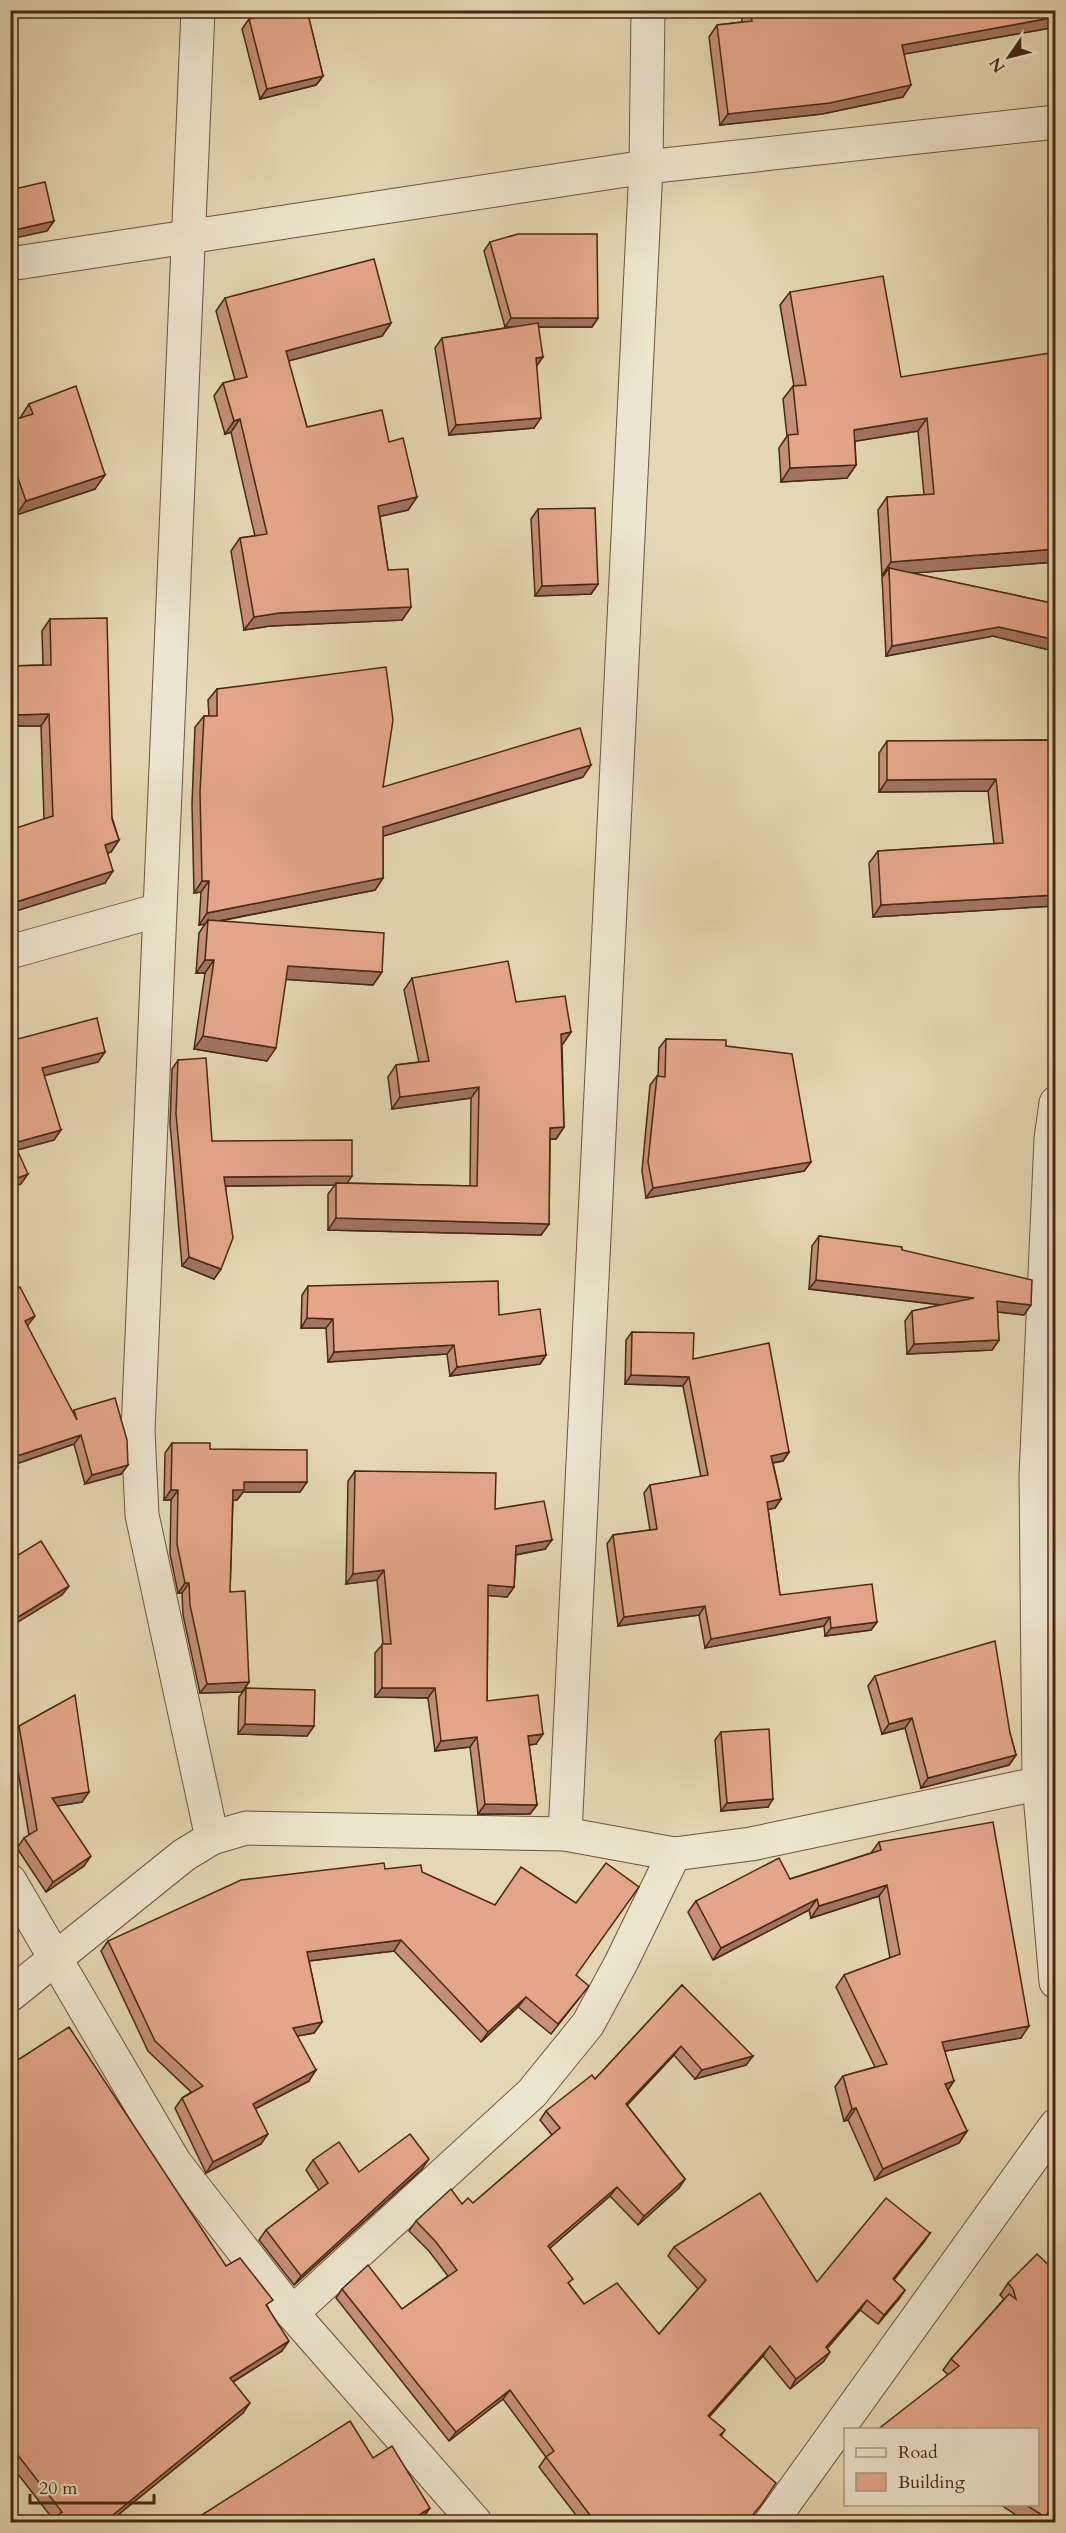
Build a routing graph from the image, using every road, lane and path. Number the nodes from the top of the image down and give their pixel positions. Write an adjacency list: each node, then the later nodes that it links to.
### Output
1 (198, 10): 5 (street)
2 (648, 10): 4 (street)
3 (1056, 122): 4 (street)
4 (646, 167): 5 (street); 11 (street)
5 (189, 237): 6 (street); 7 (street)
6 (10, 264)
7 (159, 910): 8 (street); 12 (street)
8 (10, 952)
9 (1056, 1103): 10 (street)
10 (1047, 1781): 13 (street); 16 (street)
11 (565, 1834): 12 (street); 13 (street)
12 (212, 1838): 15 (street)
13 (674, 1854): 19 (street)
14 (10, 1881): 15 (street)
15 (55, 1960): 17 (street); 19 (street)
16 (1056, 1982)
17 (10, 1995)
18 (1056, 2125): 21 (street)
19 (292, 2313): 20 (street)
20 (475, 2523)
21 (771, 2523)

